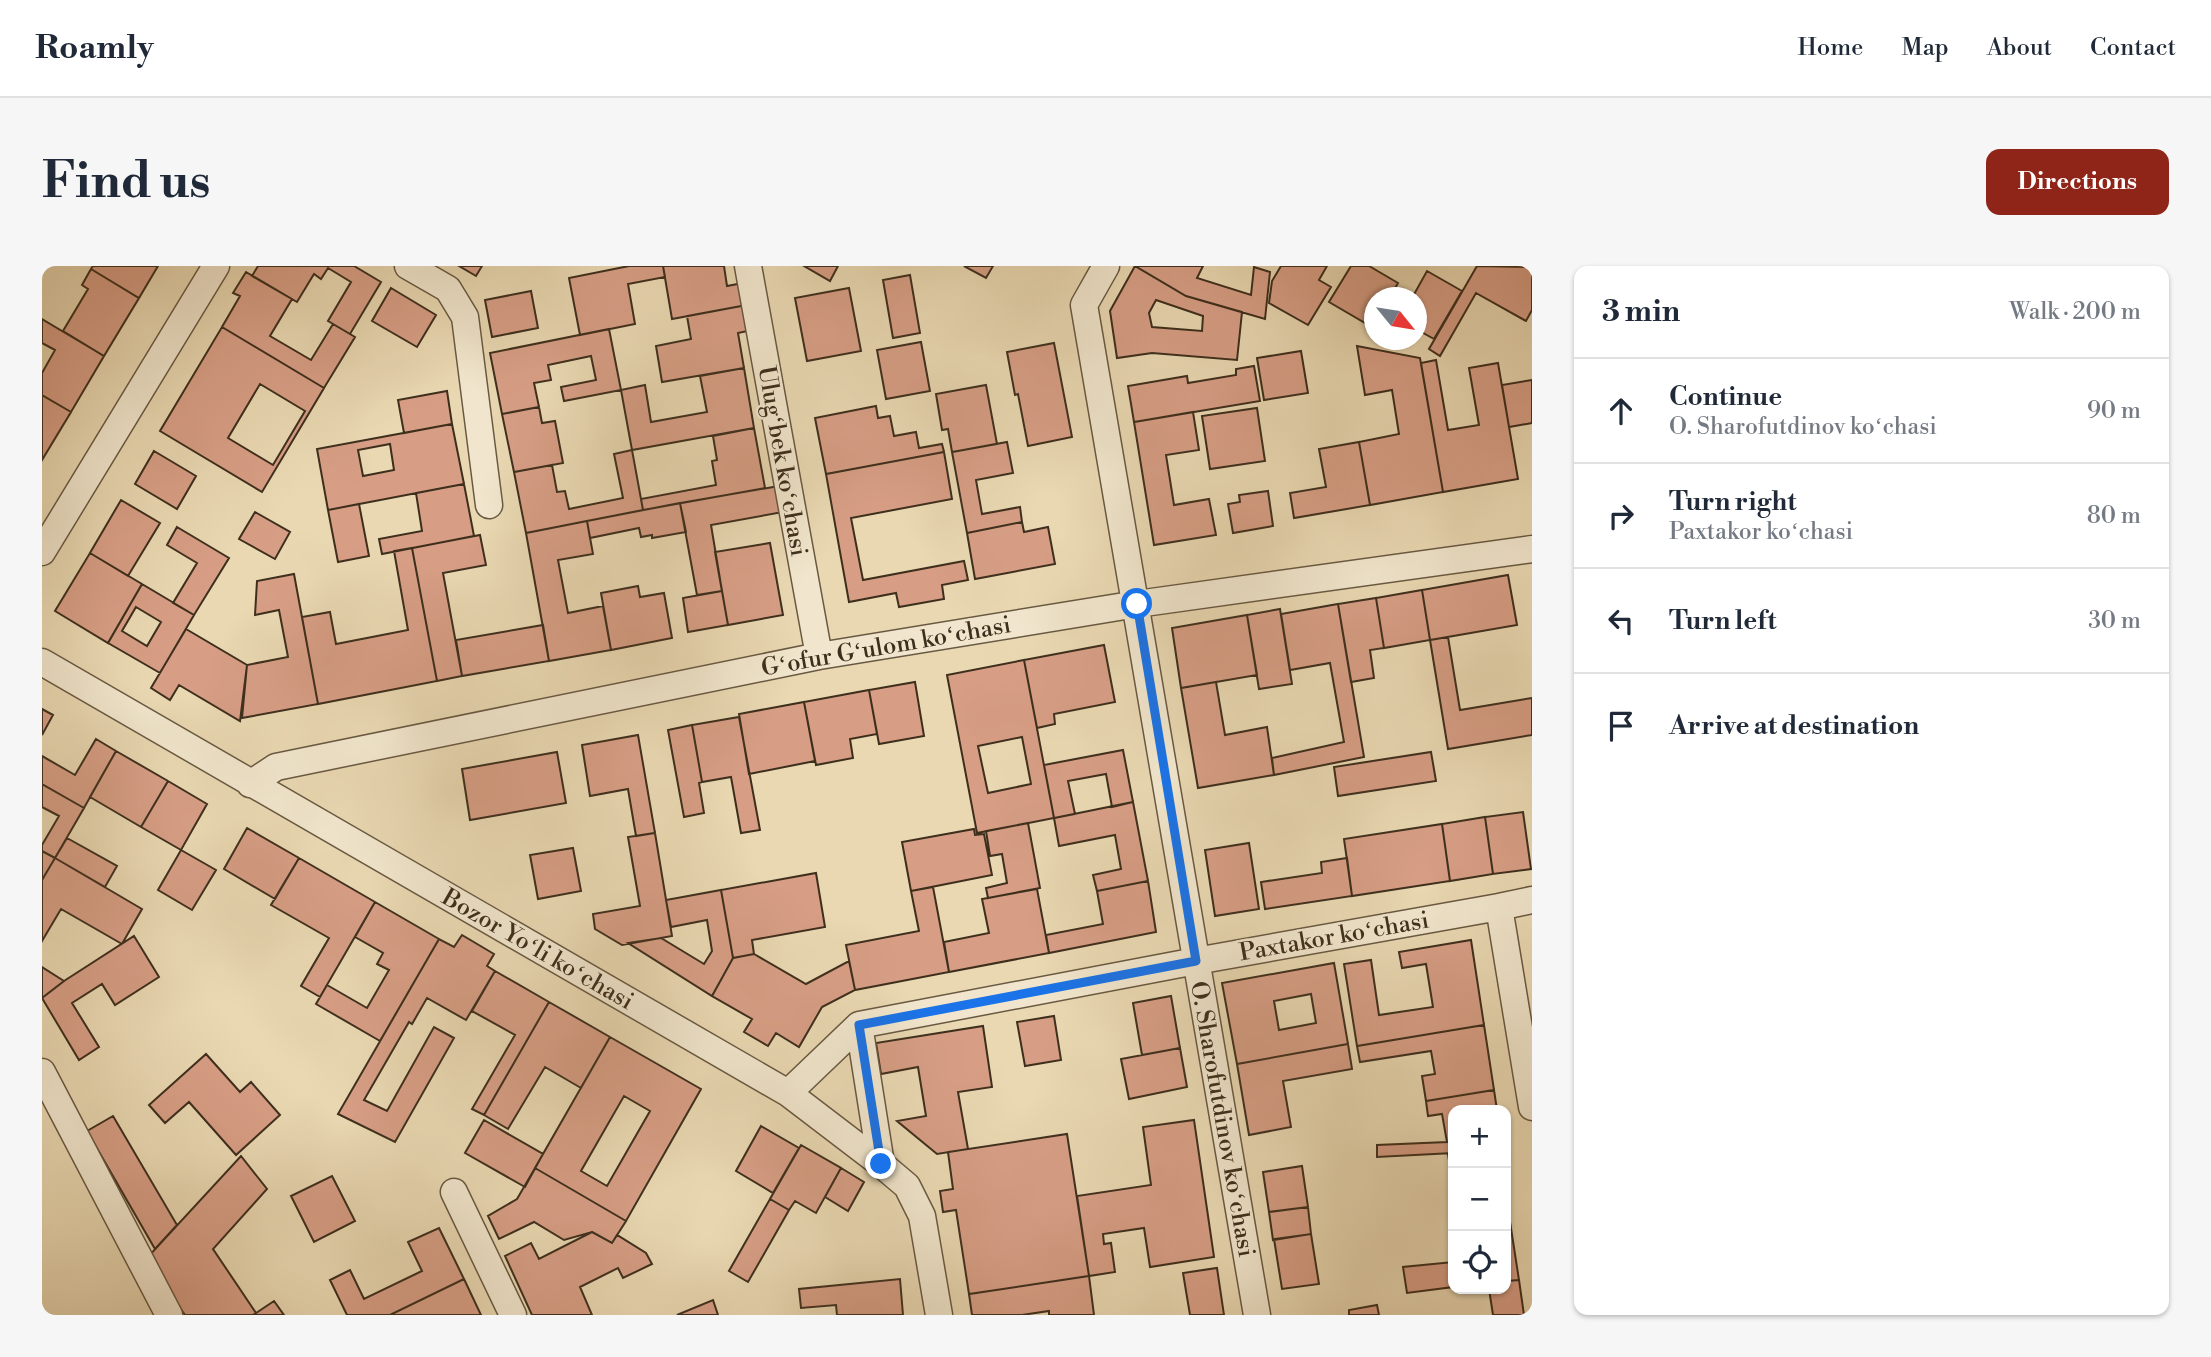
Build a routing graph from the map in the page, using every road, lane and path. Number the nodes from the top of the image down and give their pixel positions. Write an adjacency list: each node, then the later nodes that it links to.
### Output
1 (216, 266): 7 (street)
2 (408, 266): 5 (street)
3 (748, 266): 9 (street, Ulugʻbek koʻchasi)
4 (1106, 266): 8 (street, O. Sharofutdinov koʻchasi)
5 (489, 505)
6 (1532, 549): 8 (street, Gʻofur Gʻulom koʻchasi)
7 (42, 552)
8 (1137, 604): 9 (street, Gʻofur Gʻulom koʻchasi); 14 (street, O. Sharofutdinov koʻchasi)
9 (819, 656): 11 (street, Gʻofur Gʻulom koʻchasi)
10 (42, 662): 11 (street, Bozor Yoʻli koʻchasi)
11 (250, 784): 17 (street, Bozor Yoʻli koʻchasi)
12 (1532, 900): 13 (street, Paxtakor koʻchasi)
13 (1500, 907): 14 (street, Paxtakor koʻchasi); 18 (street)
14 (1196, 961): 15 (street, Paxtakor koʻchasi); 24 (street, O. Sharofutdinov koʻchasi)
15 (859, 1025): 17 (street); 19 (street)
16 (42, 1072): 21 (street)
17 (788, 1093): 19 (street, Bozor Yoʻli koʻchasi)
18 (1532, 1107)
19 (881, 1164): 23 (street, Bozor Yoʻli koʻchasi)
20 (454, 1192): 22 (street)
21 (169, 1315)
22 (513, 1315)
23 (939, 1315)
24 (1257, 1315)

